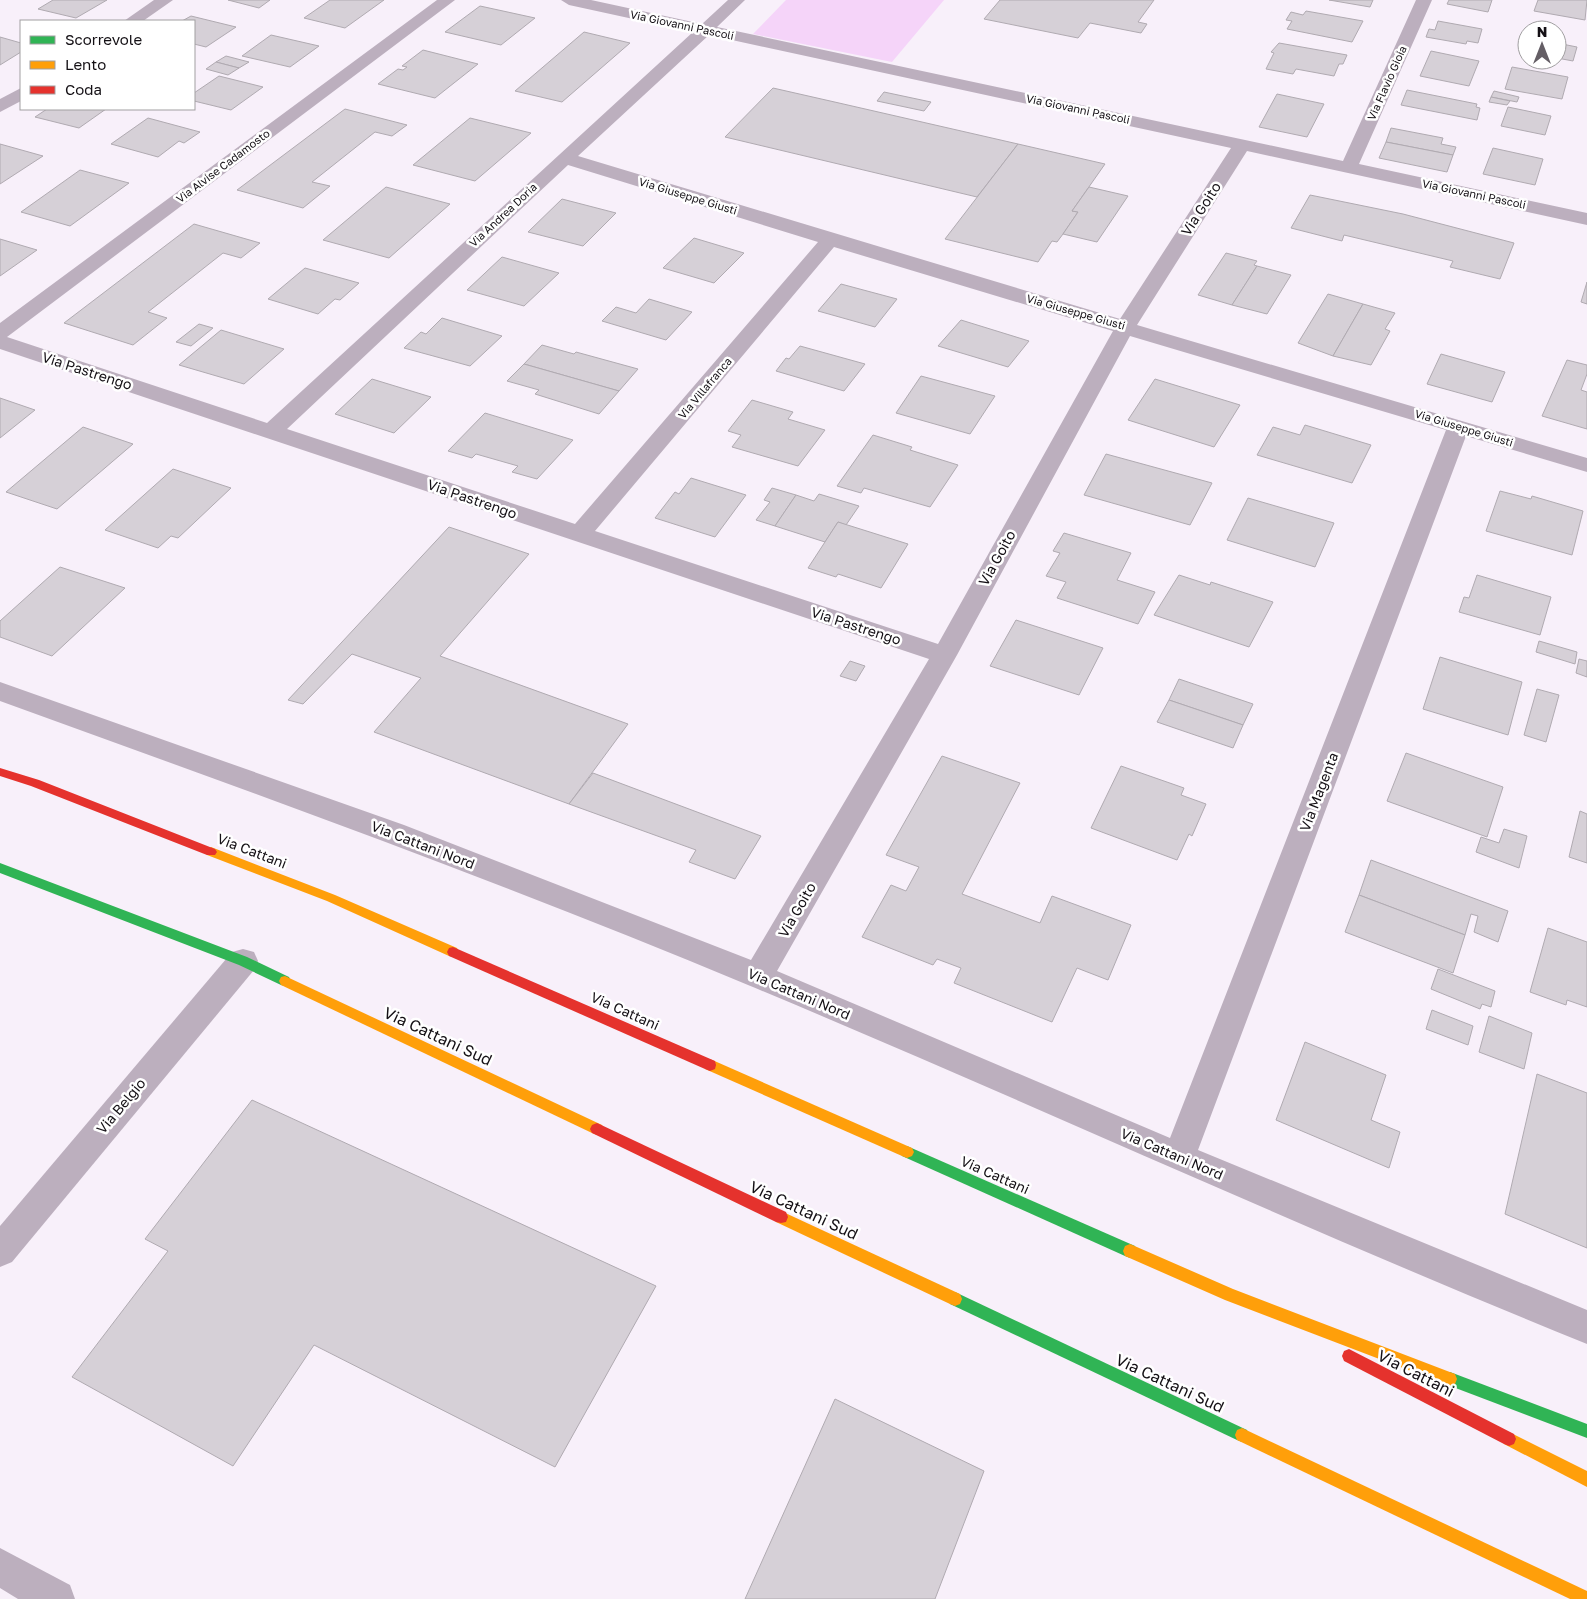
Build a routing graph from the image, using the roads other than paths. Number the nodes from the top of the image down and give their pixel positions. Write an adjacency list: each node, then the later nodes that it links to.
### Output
1 (165, 0): 6 (street)
2 (446, 0): 16 (street, Via Alvise Cadamosto)
3 (569, 0): 7 (street, Via Giovanni Pascoli)
4 (738, 0): 7 (street, Via Andrea Doria)
5 (1424, 0): 12 (street, Via Flavio Gioia)
6 (134, 20)
7 (705, 30): 10 (street, Via Giovanni Pascoli); 11 (street, Via Andrea Doria)
8 (20, 94): 9 (street)
9 (0, 107)
10 (1242, 144): 12 (street, Via Giovanni Pascoli); 15 (street, Via Goito)
11 (565, 158): 14 (street, Via Giuseppe Giusti); 19 (street, Via Andrea Doria)
12 (1349, 167): 13 (street, Via Giovanni Pascoli)
13 (1586, 214)
14 (830, 240): 15 (street, Via Giuseppe Giusti); 21 (street, Via Villafranca)
15 (1125, 327): 18 (street, Via Giuseppe Giusti); 22 (street, Via Goito)
16 (0, 333)
17 (0, 342): 19 (street, Via Pastrengo)
18 (1458, 427): 20 (street, Via Giuseppe Giusti); 28 (street, Via Magenta)
19 (271, 432): 21 (street, Via Pastrengo)
20 (1587, 465)
21 (579, 535): 22 (street, Via Pastrengo)
22 (944, 655): 27 (street, Via Goito)
23 (0, 691): 27 (street, Via Cattani Nord)
24 (0, 772): 30 (main road, Via Cattani)
25 (0, 868): 26 (main road, Via Cattani Sud)
26 (243, 961): 29 (street, Via Belgio); 36 (main road, Via Cattani Sud)
27 (758, 976): 28 (street, Via Cattani Nord)
28 (1179, 1157): 31 (street, Via Cattani Nord)
29 (0, 1251)
30 (1230, 1295): 32 (main road, Via Cattani); 33 (main road, Via Cattani)
31 (1587, 1327)
32 (1587, 1431)
33 (1587, 1479)
34 (0, 1567): 35 (street)
35 (56, 1599)
36 (1587, 1599)

